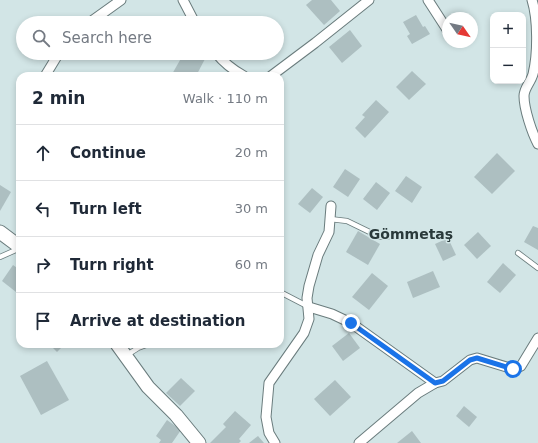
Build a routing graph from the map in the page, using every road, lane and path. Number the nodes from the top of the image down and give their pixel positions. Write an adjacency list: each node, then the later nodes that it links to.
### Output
1 (121, 0): 6 (street)
2 (183, 0): 7 (street)
3 (369, 0): 13 (street)
4 (428, 0): 8 (street)
5 (532, 0): 14 (street)
6 (99, 16)
7 (192, 16)
8 (442, 22)
9 (55, 60): 11 (street)
10 (221, 60): 12 (street)
11 (48, 72)
12 (232, 72)
13 (275, 72)
14 (538, 144)
15 (331, 206): 16 (street)
16 (330, 219): 18 (lane); 25 (street)
17 (0, 232): 19 (street)
18 (392, 236)
19 (16, 244)
20 (16, 249): 22 (lane)
21 (518, 253): 23 (lane)
22 (0, 257)
23 (538, 268)
24 (284, 294): 25 (lane)
25 (309, 307): 30 (street); 32 (street)
26 (538, 338): 30 (street)
27 (120, 348): 29 (street)
28 (138, 348): 29 (lane)
29 (126, 356): 31 (street)
30 (435, 383): 33 (street)
31 (199, 443)
32 (275, 443)
33 (359, 443)

